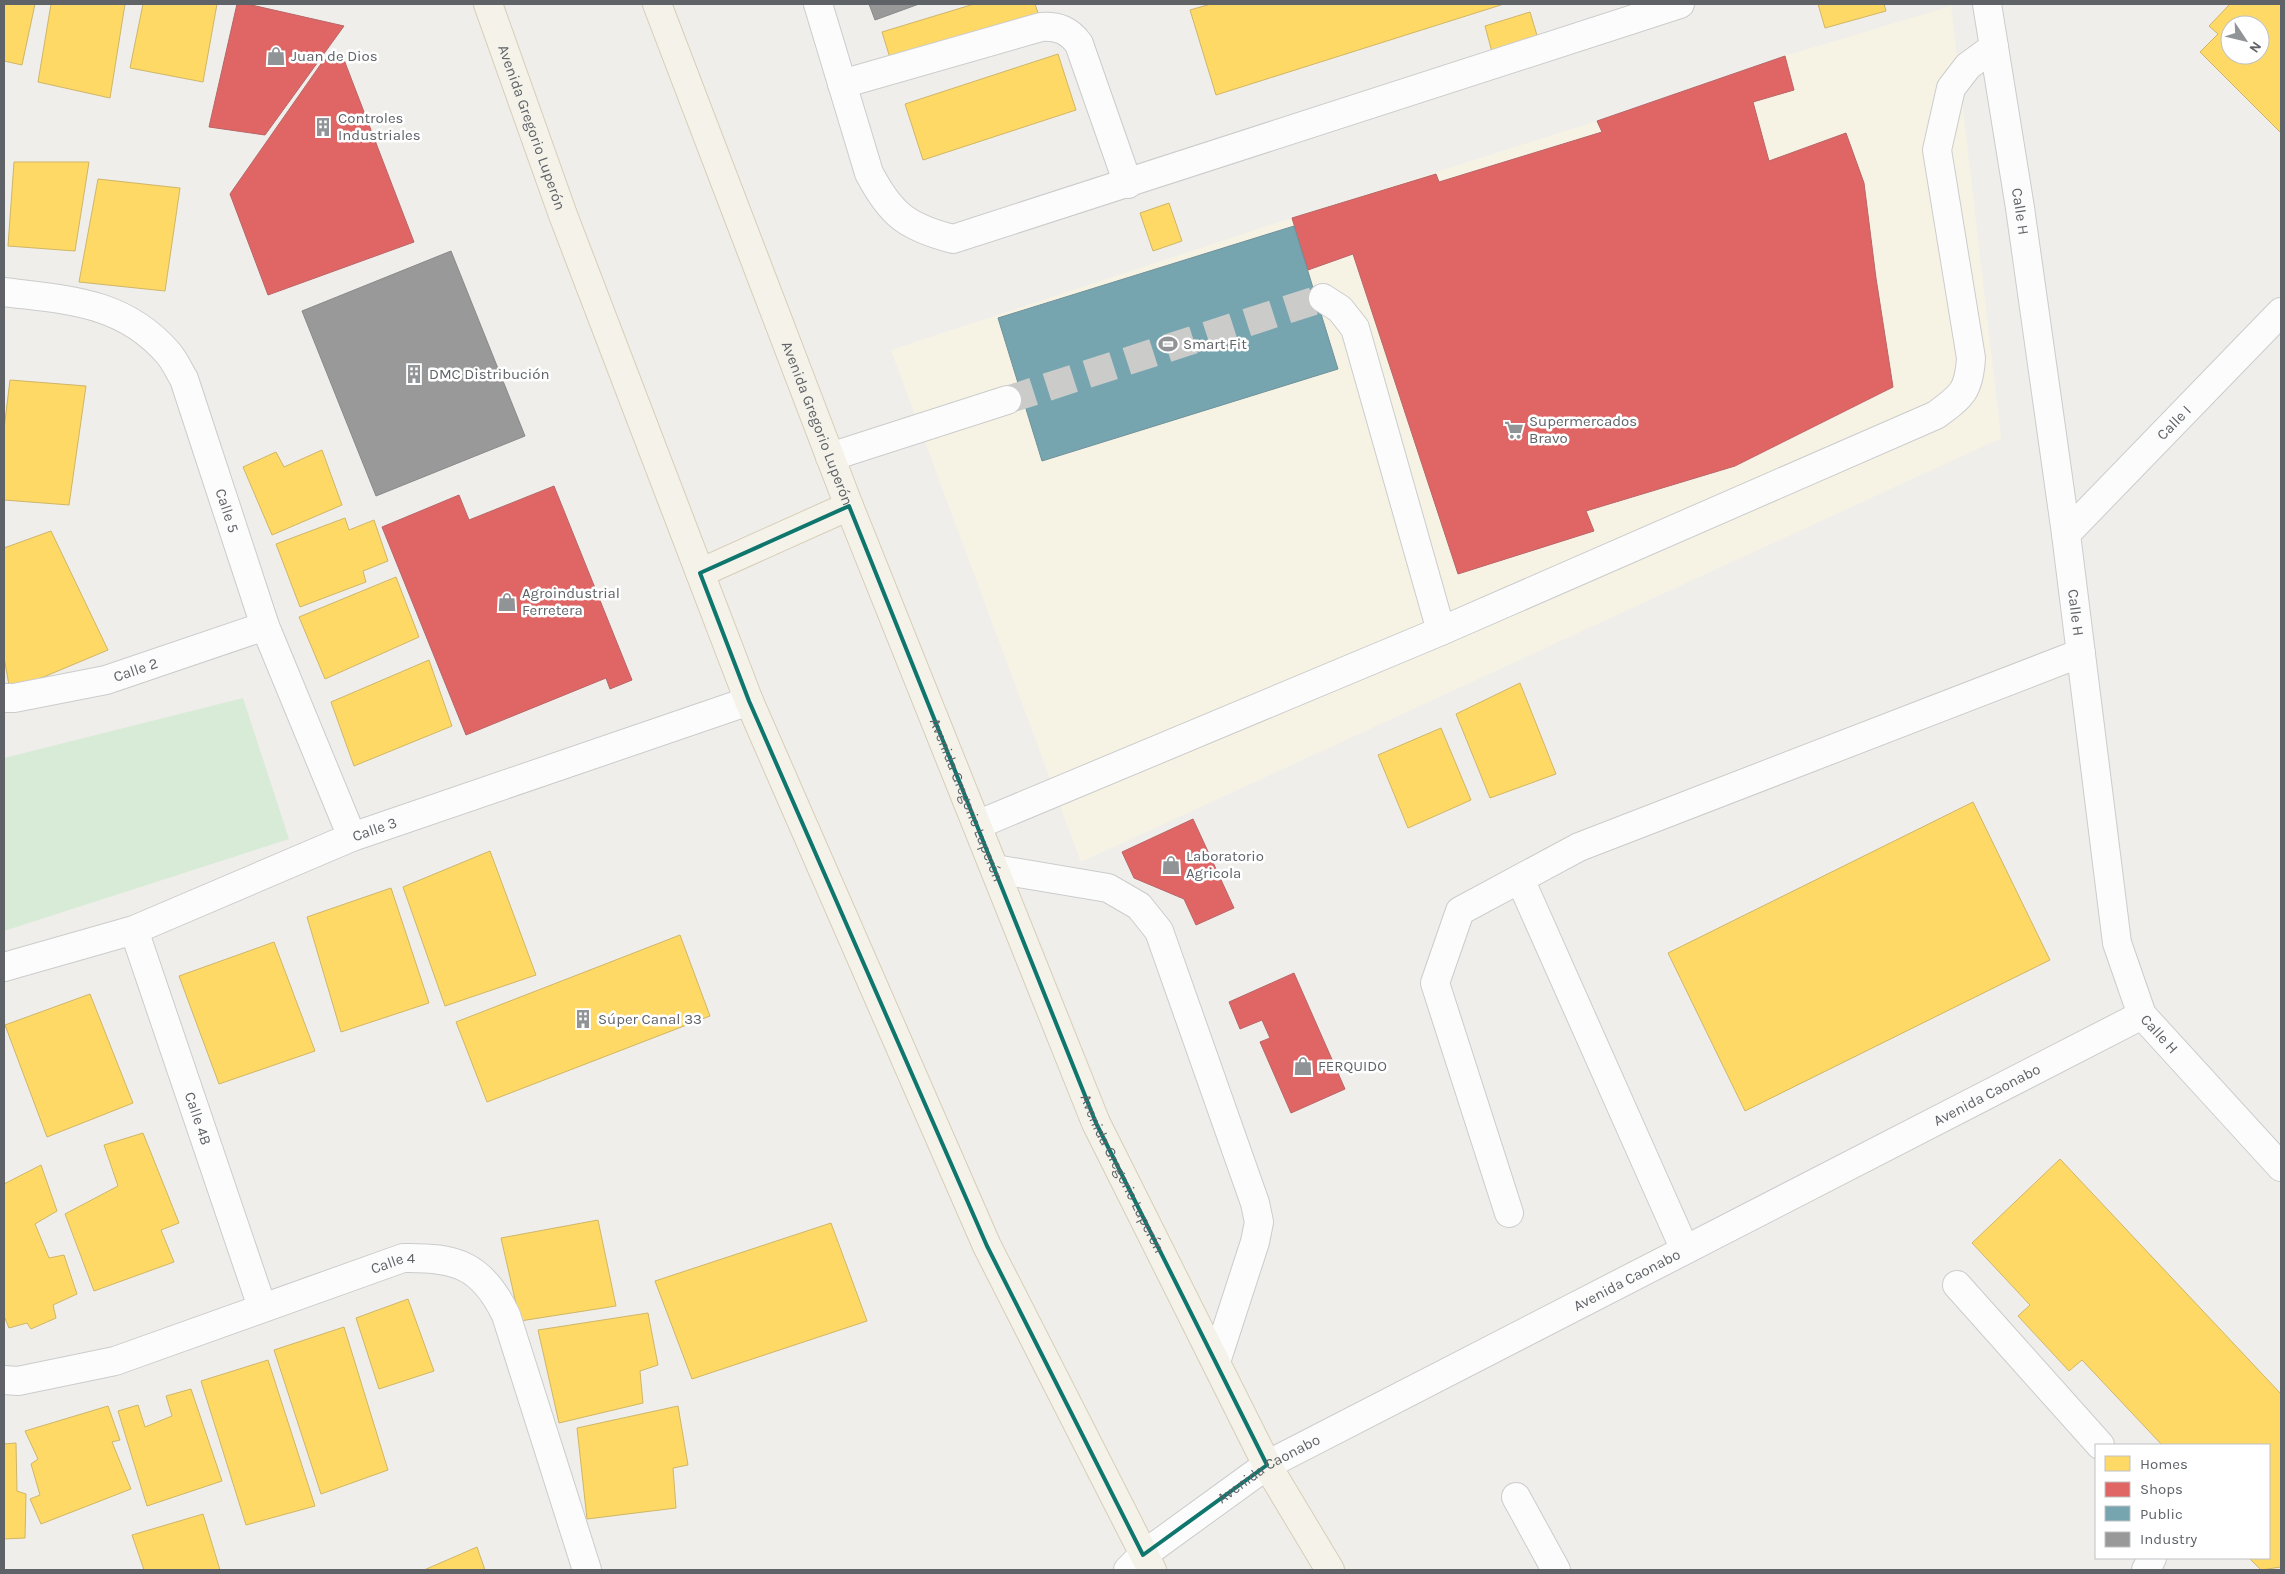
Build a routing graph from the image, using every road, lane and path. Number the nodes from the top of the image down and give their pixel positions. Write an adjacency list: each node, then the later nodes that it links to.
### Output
1 (488, 4): 17 (main road, Avenida Gregorio Luperón)
2 (657, 4): 14 (main road, Avenida Gregorio Luperón)
3 (818, 4): 8 (street)
4 (1680, 4): 6 (street)
5 (1987, 4): 7 (street, Calle H)
6 (1621, 12): 9 (street)
7 (1994, 46): 16 (street, Calle H); 19 (street)
8 (842, 84): 9 (street); 9 (street)
9 (1128, 184)
10 (4, 292): 18 (street, Calle 5)
11 (1323, 298): 19 (street)
12 (2281, 312): 16 (street, Calle I)
13 (1007, 400): 14 (street)
14 (830, 456): 15 (main road, Avenida Gregorio Luperón)
15 (849, 506): 17 (main road); 23 (main road, Avenida Gregorio Luperón)
16 (2066, 534): 20 (street, Calle H)
17 (700, 573): 22 (main road, Avenida Gregorio Luperón)
18 (264, 626): 21 (street, Calle 2); 24 (street, Calle 5)
19 (1441, 631): 23 (street)
20 (2081, 653): 26 (street); 29 (street, Calle H)
21 (4, 698)
22 (749, 701): 24 (street, Calle 3); 40 (main road, Avenida Gregorio Luperón)
23 (976, 825): 25 (main road, Avenida Gregorio Luperón)
24 (352, 837): 27 (street, Calle 3)
25 (995, 870): 35 (main road, Avenida Gregorio Luperón); 35 (street)
26 (1520, 879): 31 (street); 32 (street)
27 (134, 930): 28 (street, Calle 3); 34 (street, Calle 4B)
28 (4, 967)
29 (2142, 1015): 30 (street, Calle H); 32 (street, Avenida Caonabo)
30 (2281, 1167)
31 (1510, 1213)
32 (1685, 1250): 38 (street, Avenida Caonabo)
33 (1957, 1285): 37 (street)
34 (262, 1307): 36 (street, Calle 4); 41 (street, Calle 4)
35 (1216, 1362): 38 (main road, Avenida Gregorio Luperón)
36 (4, 1380)
37 (2099, 1444)
38 (1267, 1465): 40 (street, Avenida Caonabo); 42 (main road, Avenida Gregorio Luperón)
39 (1516, 1497): 43 (street)
40 (1141, 1565)
41 (587, 1570)
42 (1330, 1570)
43 (1556, 1570)

